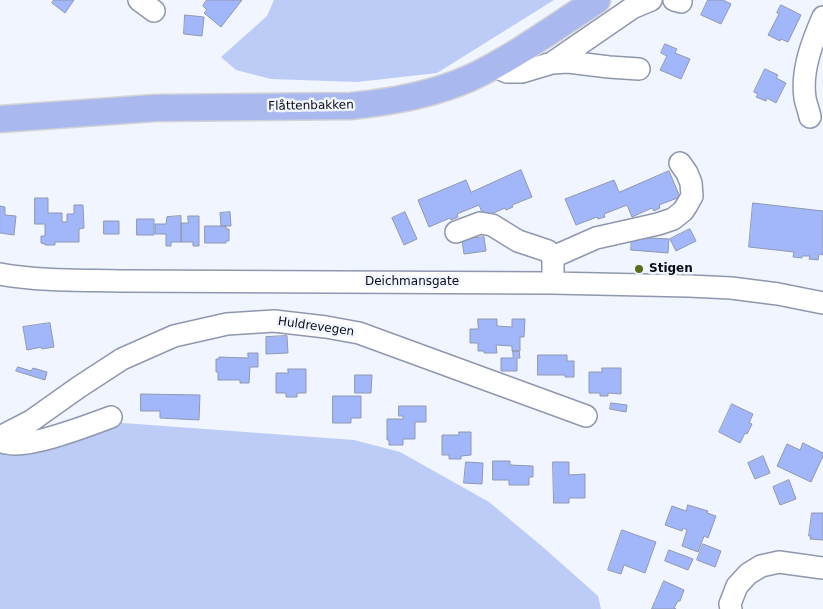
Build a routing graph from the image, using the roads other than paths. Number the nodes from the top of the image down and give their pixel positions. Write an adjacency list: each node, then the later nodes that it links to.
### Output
1 (597, 0): 5 (main road, Flåttenbakken)
2 (651, 0): 4 (street)
3 (823, 17): 7 (street)
4 (552, 63): 5 (street); 6 (street)
5 (493, 66): 8 (main road, Flåttenbakken)
6 (640, 69)
7 (810, 117)
8 (0, 119)
9 (680, 163): 11 (street)
10 (456, 232): 11 (street)
11 (553, 257): 13 (street)
12 (0, 274): 13 (street, Deichmansgate)
13 (552, 283): 14 (street, Deichmansgate)
14 (823, 303)
15 (586, 416): 17 (street, Huldrevegen)
16 (111, 417): 17 (street)
17 (0, 438)
18 (823, 568): 19 (street)
19 (731, 609)

